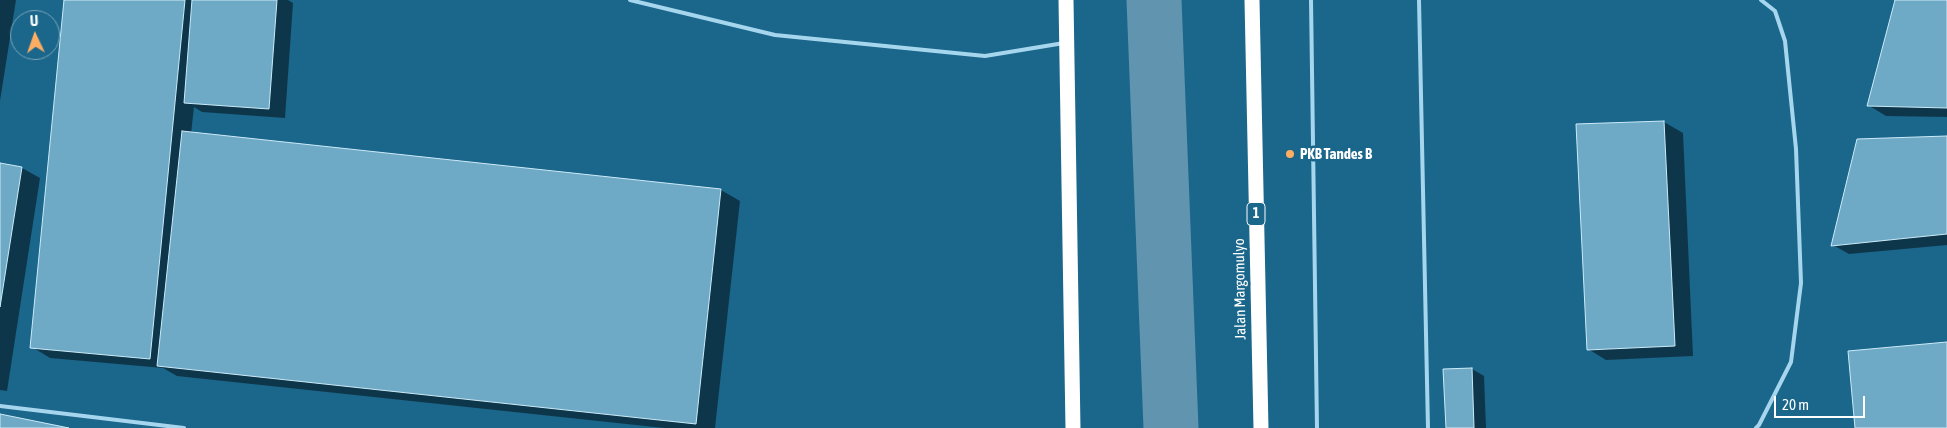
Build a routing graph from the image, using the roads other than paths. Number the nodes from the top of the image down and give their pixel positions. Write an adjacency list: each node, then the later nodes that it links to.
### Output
1 (630, 0): 7 (lane)
2 (1066, 0): 7 (highway)
3 (1252, 0): 11 (highway, Jalan Margomulyo / 1)
4 (1311, 0): 12 (lane)
5 (1419, 0): 13 (lane)
6 (1761, 0): 14 (lane)
7 (1067, 43): 10 (highway)
8 (0, 406): 9 (lane)
9 (184, 428)
10 (1073, 428)
11 (1260, 428)
12 (1317, 428)
13 (1428, 428)
14 (1756, 428)

